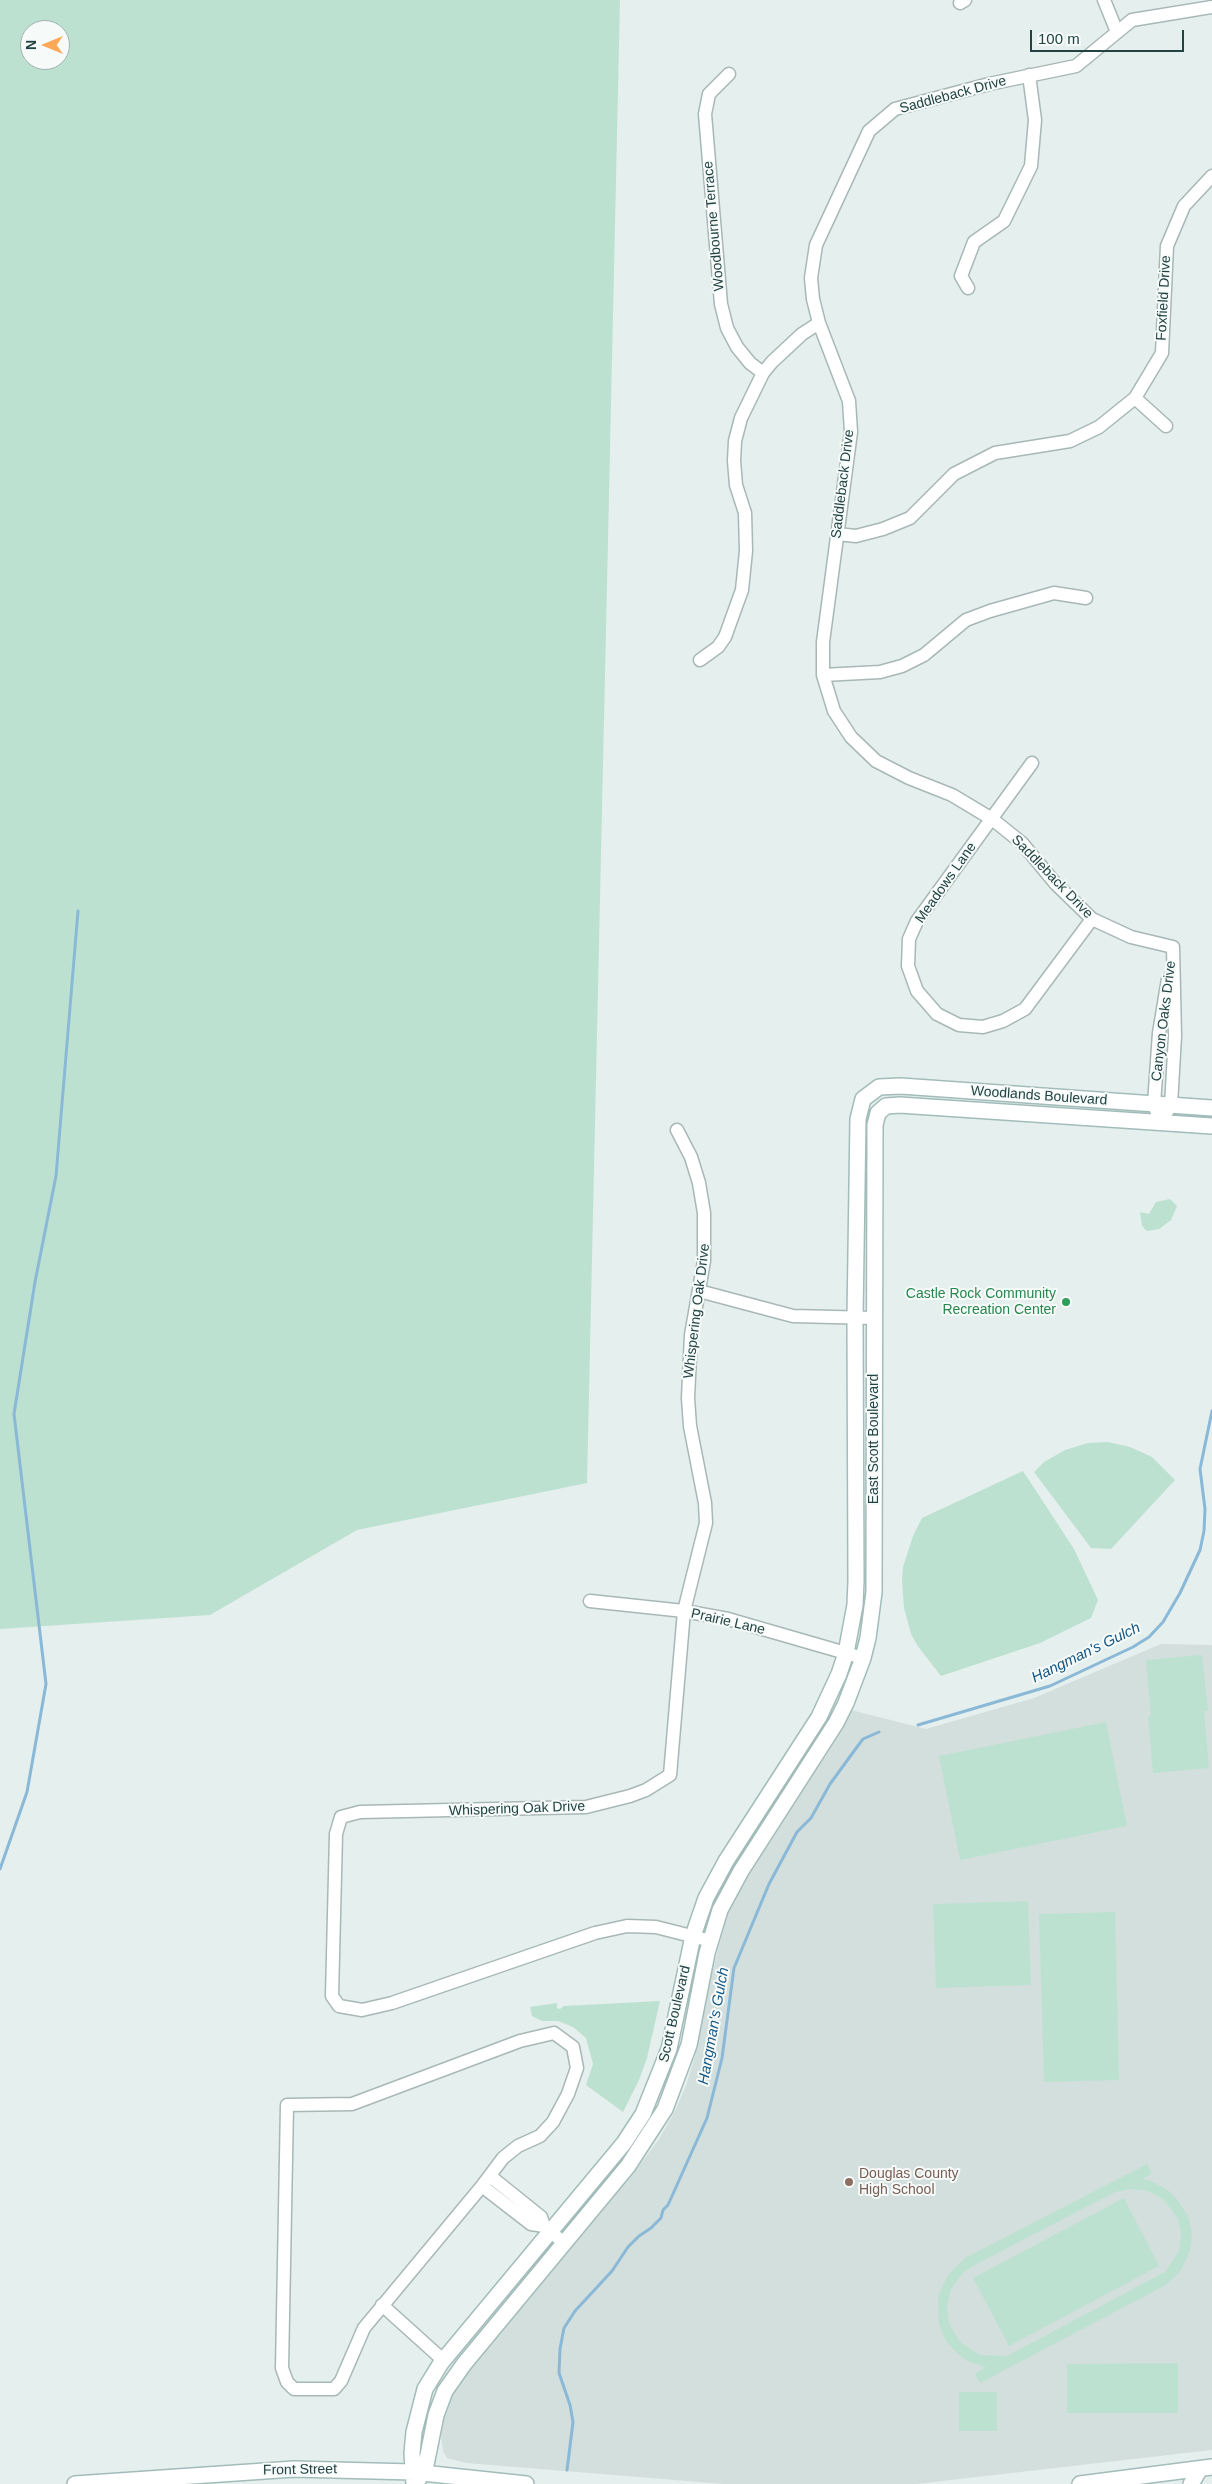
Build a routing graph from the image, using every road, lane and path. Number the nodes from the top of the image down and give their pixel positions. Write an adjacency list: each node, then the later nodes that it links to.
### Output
1 (1104, 0): 3 (street)
2 (1212, 7): 3 (street, Saddleback Drive)
3 (1117, 32): 5 (street, Saddleback Drive)
4 (729, 74): 9 (street, Woodbourne Terrace)
5 (1028, 75): 7 (street); 8 (street, Saddleback Drive)
6 (1212, 176): 10 (street, Foxfield Drive)
7 (968, 288)
8 (819, 323): 9 (street); 12 (street, Saddleback Drive)
9 (763, 373): 14 (street)
10 (1135, 398): 11 (street); 12 (street, Foxfield Drive)
11 (1166, 426)
12 (837, 534): 15 (street, Saddleback Drive)
13 (1086, 598): 15 (street)
14 (700, 660)
15 (823, 675): 17 (street, Saddleback Drive)
16 (1032, 763): 17 (street, Meadows Lane)
17 (992, 819): 18 (street, Saddleback Drive); 18 (street, Meadows Lane)
18 (1092, 919): 19 (street, Saddleback Drive)
19 (1173, 947): 21 (street, Canyon Oaks Drive); 22 (street, Canyon Oaks Drive)
20 (868, 1094): 21 (street, Woodlands Boulevard); 29 (street, East Scott Boulevard)
21 (1154, 1104): 22 (street, Woodlands Boulevard); 25 (street, Canyon Oaks Drive)
22 (1171, 1105): 23 (street, Woodlands Boulevard); 25 (street, Canyon Oaks Drive)
23 (1212, 1108)
24 (882, 1109): 25 (street, Woodlands Boulevard); 30 (street, East Scott Boulevard)
25 (1160, 1122): 26 (street, Woodlands Boulevard)
26 (1212, 1126)
27 (676, 1130): 28 (street, Whispering Oak Drive)
28 (699, 1291): 29 (street); 32 (street, Whispering Oak Drive)
29 (855, 1318): 30 (street); 33 (street, East Scott Boulevard)
30 (874, 1318): 34 (street, East Scott Boulevard)
31 (590, 1601): 32 (street, Prairie Lane)
32 (684, 1611): 33 (street, Prairie Lane); 36 (street, Whispering Oak Drive)
33 (846, 1653): 34 (street, Prairie Lane); 36 (street, Scott Boulevard)
34 (863, 1658): 35 (street, East Scott Boulevard)
35 (814, 1758): 37 (street, Scott Boulevard)
36 (693, 1936): 37 (street, Whispering Oak Drive); 39 (street, Scott Boulevard)
37 (711, 1941): 40 (street, Scott Boulevard)
38 (486, 2181): 39 (street); 41 (street); 41 (street)
39 (547, 2229): 40 (street); 42 (street, Scott Boulevard)
40 (564, 2243): 44 (street, Scott Boulevard)
41 (382, 2305): 42 (street)
42 (443, 2360): 44 (street, Scott Boulevard)
43 (1206, 2468): 47 (street); 48 (street)
44 (416, 2478): 45 (street, Front Street); 46 (street, Front Street)
45 (75, 2484)
46 (526, 2484)
47 (1080, 2484)
48 (1191, 2484)

